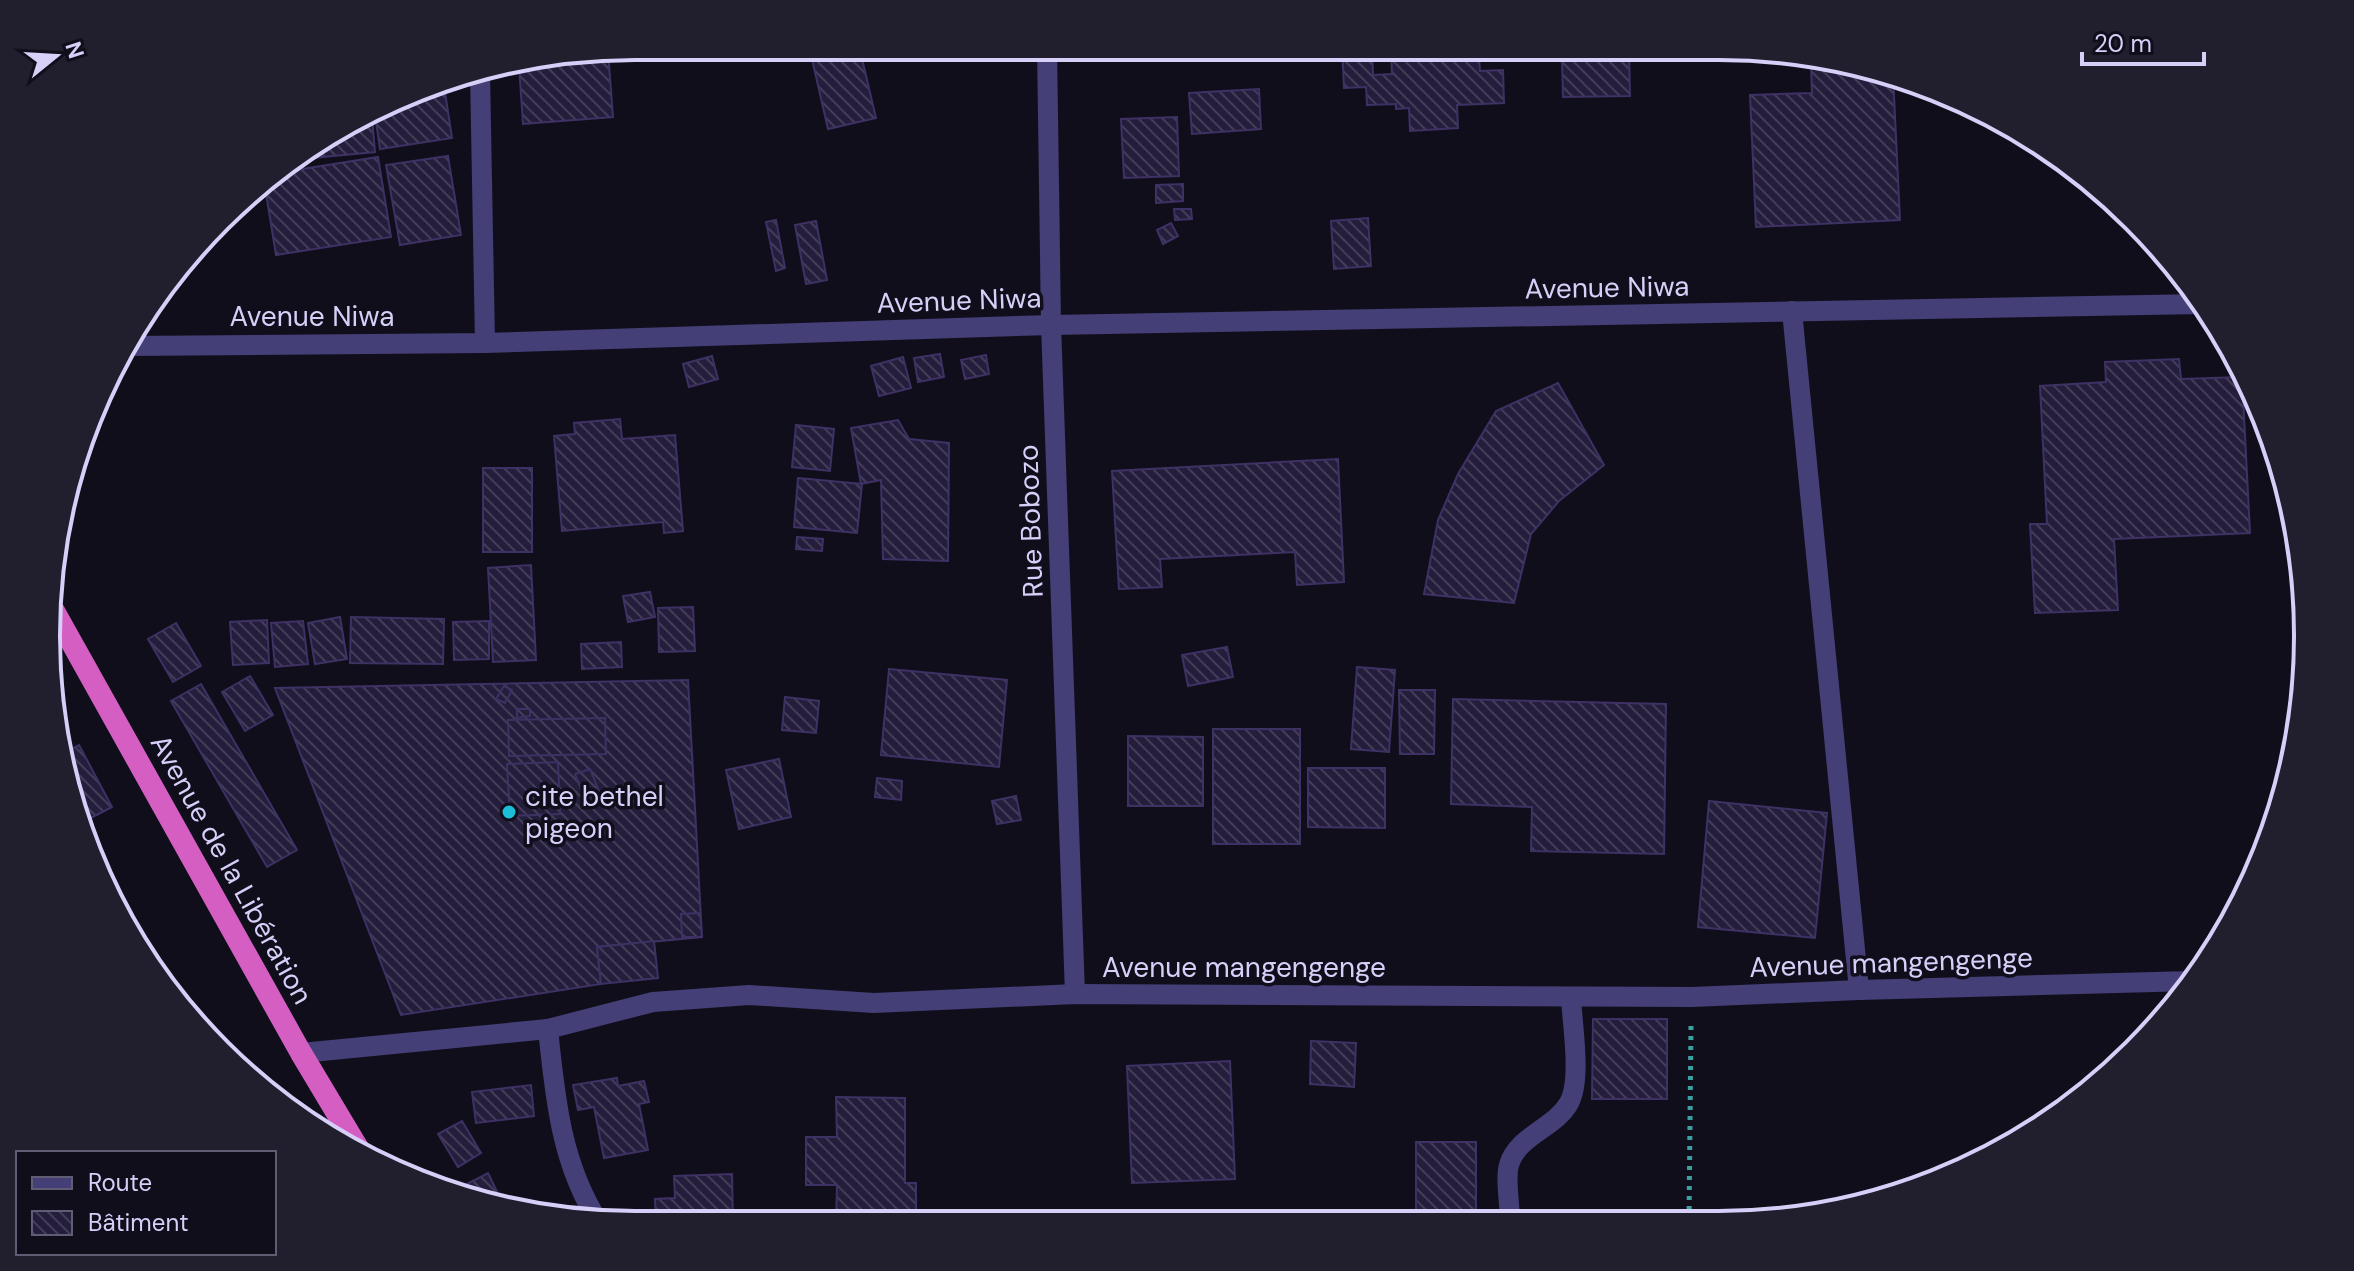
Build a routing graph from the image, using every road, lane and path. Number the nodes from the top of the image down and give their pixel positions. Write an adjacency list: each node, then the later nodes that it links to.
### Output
1 (1047, 60): 5 (street, Rue Bobozo)
2 (480, 82): 6 (street)
3 (2189, 304): 4 (street, Avenue Niwa)
4 (1792, 311): 5 (street, Avenue Niwa); 10 (street)
5 (1051, 325): 6 (street, Avenue Niwa); 11 (street, Rue Bobozo)
6 (485, 343): 7 (street, Avenue Niwa)
7 (138, 346)
8 (60, 622): 15 (highway, Avenue de la Libération)
9 (2178, 981): 10 (street, Avenue mangengenge)
10 (1859, 990): 13 (street, Avenue mangengenge)
11 (1075, 994): 12 (street, Avenue mangengenge); 14 (street, Avenue mangengenge)
12 (1571, 997): 13 (street, Avenue mangengenge); 18 (street)
13 (1692, 997): 19 (path)
14 (548, 1029): 15 (street, Avenue mangengenge); 17 (street)
15 (301, 1053): 16 (highway, Avenue de la Libération)
16 (350, 1135)
17 (593, 1209)
18 (1510, 1211)
19 (1689, 1211)

